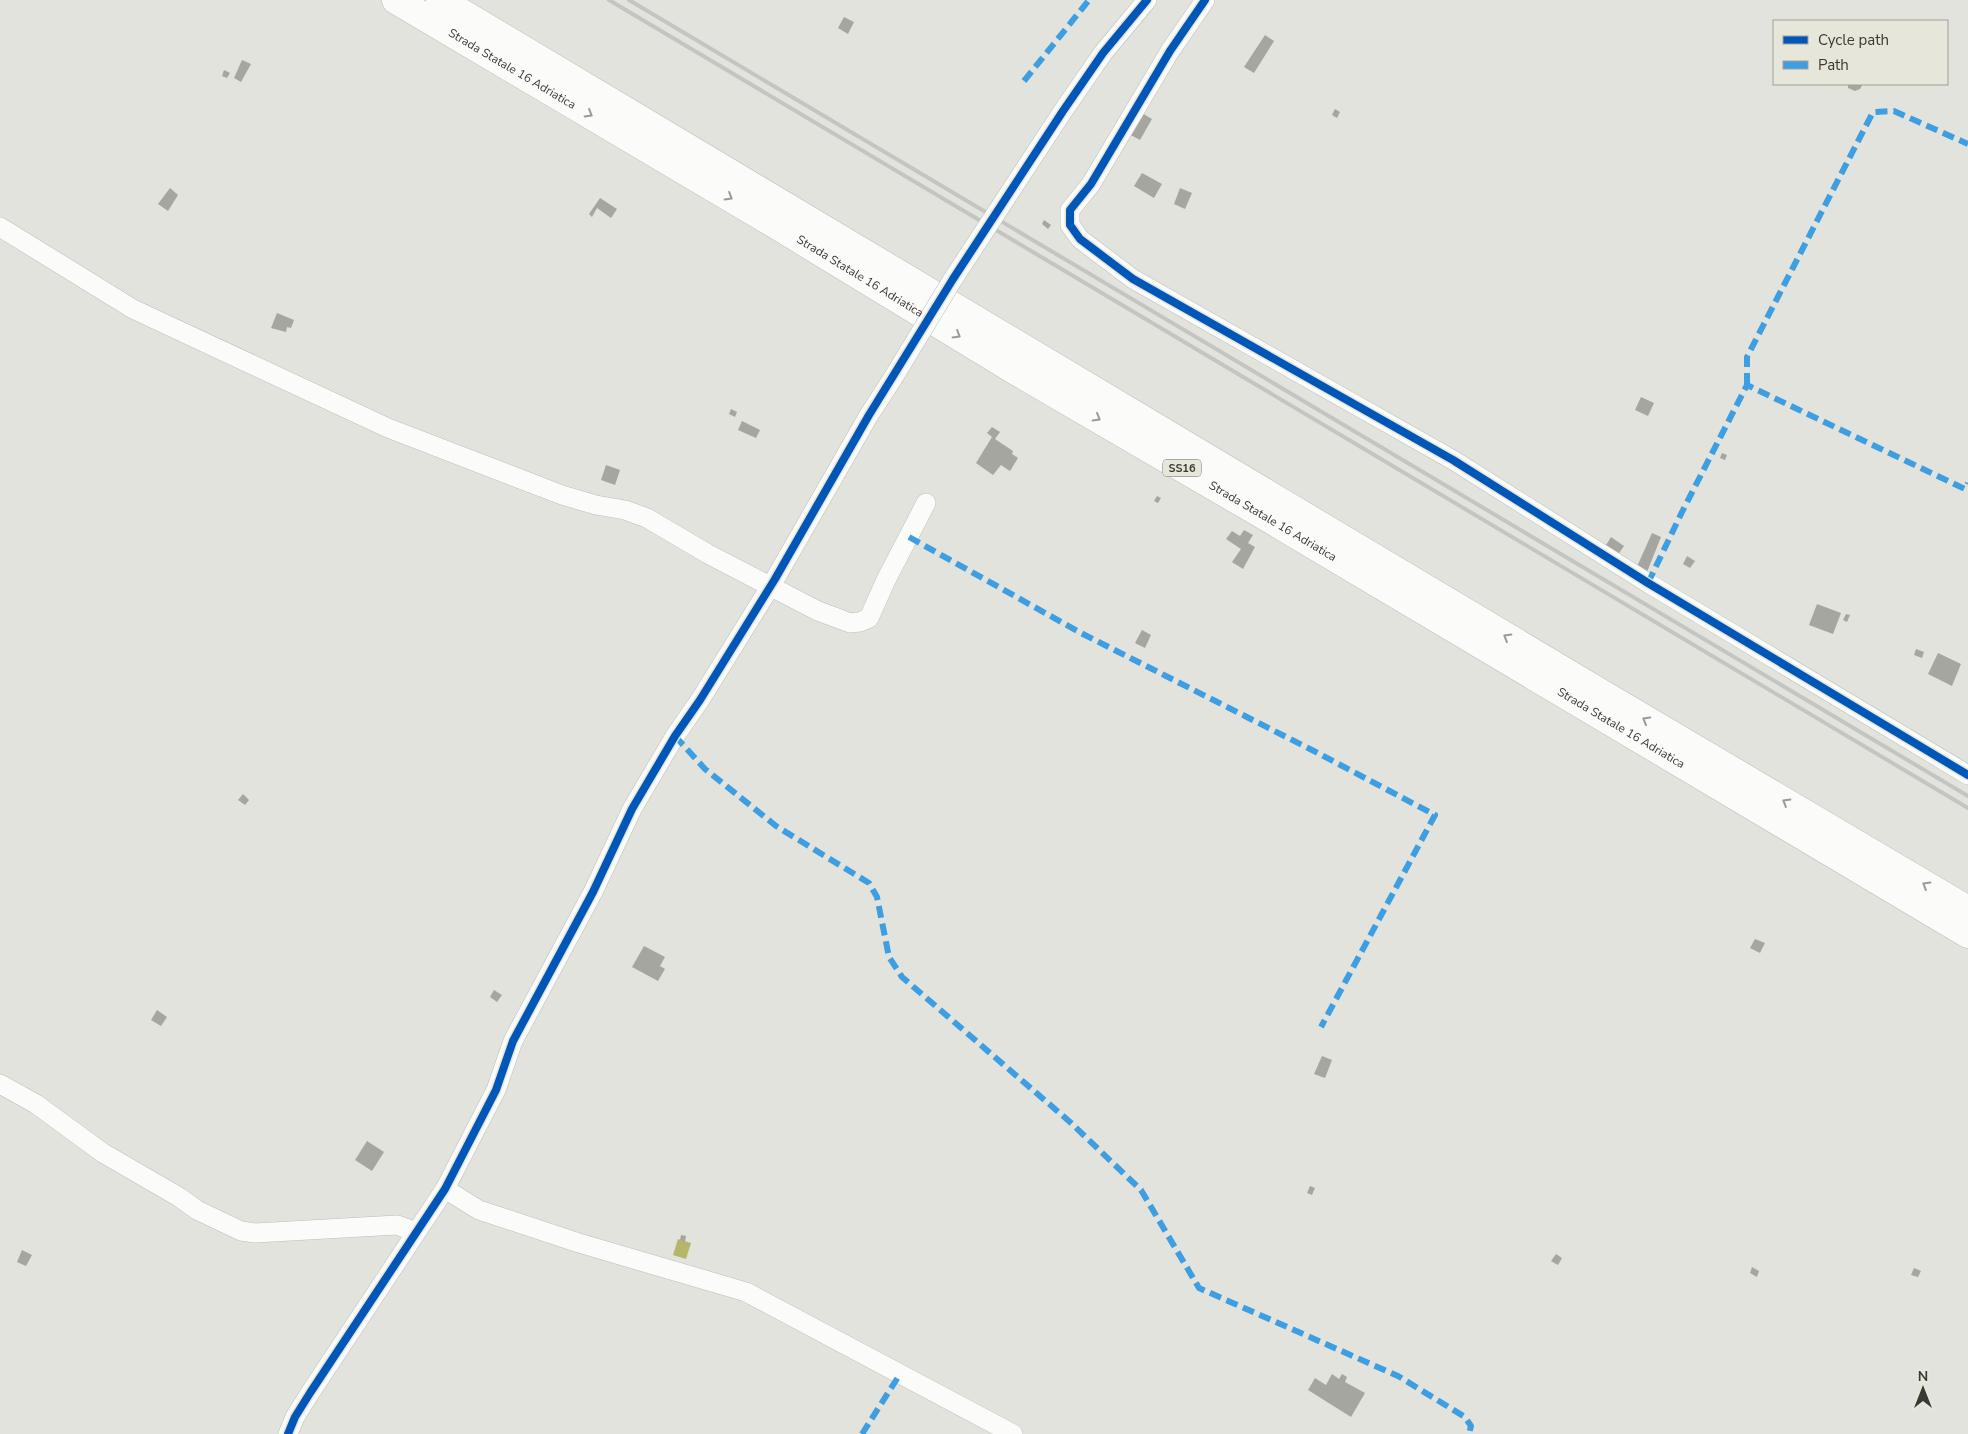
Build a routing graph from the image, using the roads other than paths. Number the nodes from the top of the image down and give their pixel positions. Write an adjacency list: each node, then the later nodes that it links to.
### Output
1 (396, 0): 10 (highway, Strada Statale 16 Adriatica / SS16, one-way to 10)
2 (440, 0): 9 (highway, Strada Statale 16 Adriatica / SS16, one-way to 2)
3 (1148, 0): 7 (street, bridge)
4 (1205, 0): 8 (street)
5 (0, 227): 7 (street)
6 (926, 504): 7 (street)
7 (770, 585): 12 (street)
8 (1968, 775)
9 (1968, 910)
10 (1968, 934)
11 (0, 1084): 13 (street)
12 (445, 1189): 13 (street); 15 (street)
13 (416, 1232): 14 (street)
14 (288, 1434)
15 (1013, 1434)

